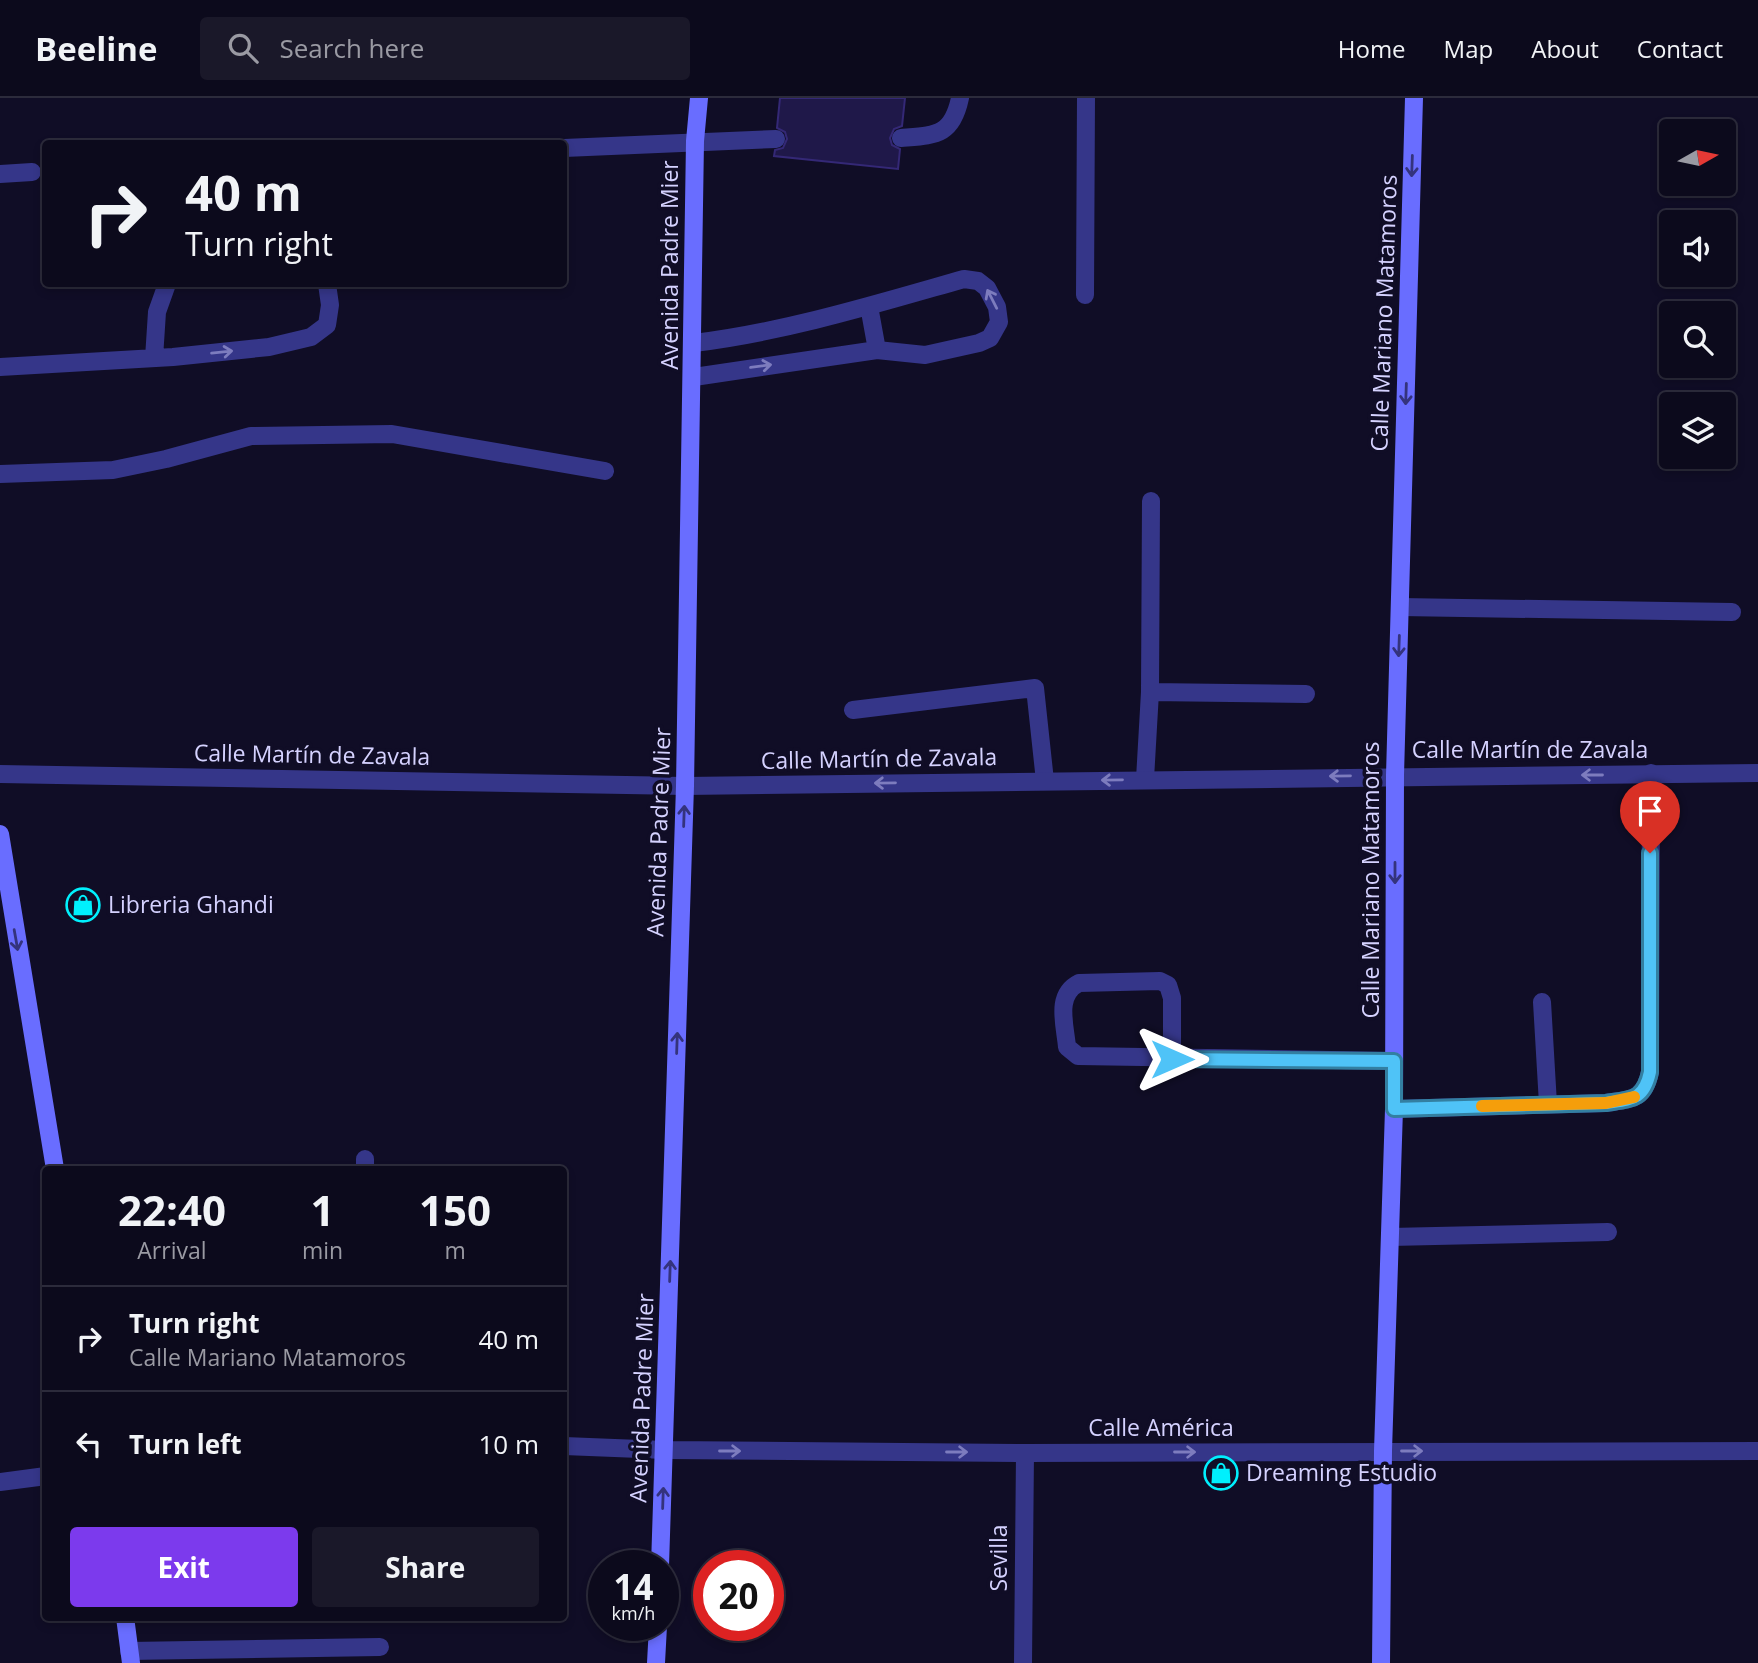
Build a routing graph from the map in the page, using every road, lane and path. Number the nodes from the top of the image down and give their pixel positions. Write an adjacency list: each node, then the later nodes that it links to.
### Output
1 (699, 98): 7 (street, Avenida Padre Mier)
2 (960, 98): 5 (street)
3 (1086, 98): 13 (street)
4 (1414, 98): 23 (street, Calle Mariano Matamoros, one-way to 23)
5 (901, 138)
6 (776, 139): 7 (street)
7 (695, 141): 8 (street); 15 (street, Avenida Padre Mier)
8 (567, 148)
9 (32, 172): 10 (street)
10 (0, 174)
11 (166, 287): 17 (street)
12 (327, 287): 17 (street, one-way to 12)
13 (1085, 295)
14 (869, 306): 15 (street); 16 (street); 16 (street, one-way to 14)
15 (694, 343): 19 (street, Avenida Padre Mier)
16 (877, 350): 19 (street, one-way to 16)
17 (154, 358): 18 (street)
18 (0, 367)
19 (694, 377): 34 (street, Avenida Padre Mier)
20 (605, 471): 21 (street)
21 (0, 474)
22 (1151, 501): 25 (street)
23 (1400, 607): 24 (street); 31 (street, Calle Mariano Matamoros, one-way to 31)
24 (1732, 612)
25 (1150, 692): 26 (street); 32 (street)
26 (1306, 694)
27 (853, 710): 33 (street)
28 (1758, 773): 30 (street, Calle Martín de Zavala)
29 (0, 774): 34 (street, Calle Martín de Zavala)
30 (1651, 774): 31 (street, Calle Martín de Zavala, one-way to 31); 40 (street)
31 (1395, 775): 32 (street, Calle Martín de Zavala, one-way to 32); 39 (street, Calle Mariano Matamoros, one-way to 39)
32 (1145, 779): 33 (street, Calle Martín de Zavala, one-way to 33)
33 (1045, 781): 34 (street, Calle Martín de Zavala, one-way to 34)
34 (685, 786): 46 (street, Avenida Padre Mier, one-way to 34)
35 (0, 834): 36 (street)
36 (3, 873): 42 (street, one-way to 42)
37 (1542, 1002): 40 (street)
38 (1172, 1059): 38 (street); 39 (street)
39 (1394, 1061): 41 (street, Calle Mariano Matamoros)
40 (1548, 1104): 41 (street)
41 (1394, 1109): 44 (street, Calle Mariano Matamoros)
42 (54, 1166)
43 (1608, 1232): 44 (street)
44 (1391, 1237): 47 (street, Calle Mariano Matamoros)
45 (567, 1446): 46 (street, Calle América)
46 (665, 1450): 49 (street, Calle América, one-way to 49); 52 (street, Avenida Padre Mier, one-way to 46)
47 (1383, 1451): 48 (street, Calle América, one-way to 48); 49 (street, Calle América, one-way to 47); 59 (street, Calle Mariano Matamoros)
48 (1758, 1451)
49 (1025, 1453): 58 (street, Sevilla)
50 (42, 1477): 51 (street)
51 (0, 1482)
52 (661, 1550)
53 (126, 1621): 56 (street)
54 (657, 1641): 57 (street)
55 (380, 1647): 56 (street)
56 (130, 1657)
57 (656, 1663)
58 (1023, 1663)
59 (1381, 1663)

